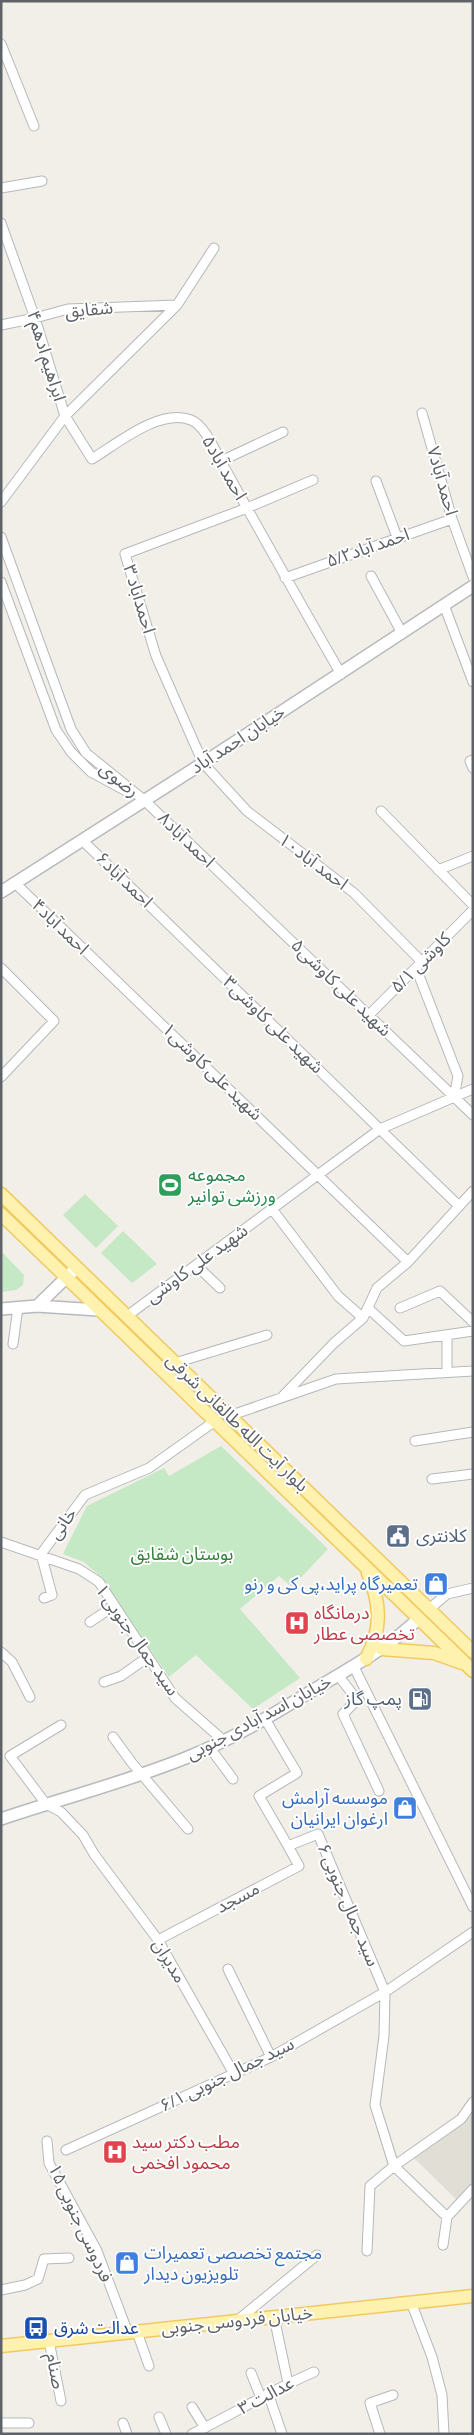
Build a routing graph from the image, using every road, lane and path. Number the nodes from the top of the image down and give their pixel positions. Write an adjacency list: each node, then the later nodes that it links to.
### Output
1 (1, 44): 2 (street)
2 (34, 126)
3 (42, 181): 4 (street)
4 (1, 188)
5 (1, 223): 8 (street, ابراهیم ادهم۴)
6 (214, 248): 7 (street)
7 (178, 304): 8 (street, شقایق); 11 (street)
8 (35, 318): 9 (street, شقایق); 11 (street, ابراهیم ادهم۴)
9 (1, 324)
10 (422, 413): 18 (street, احمد آباد۷)
11 (65, 416): 13 (street, احمد آباد۵); 16 (street, ابراهیم ادهم۴)
12 (283, 432): 13 (street)
13 (221, 461): 17 (street, احمد آباد۵)
14 (313, 480): 17 (street)
15 (376, 482): 20 (street)
16 (1, 502)
17 (247, 508): 23 (street, احمد آباد۵); 31 (street, احمداباد ۳)
18 (452, 519): 20 (street, احمد آباد۵/۲); 22 (street, احمد آباد۷)
19 (1, 537): 33 (street, رضوی)
20 (397, 537): 23 (street, احمد آباد۵/۲)
21 (371, 576): 27 (street)
22 (473, 577)
23 (284, 578): 28 (street, احمد آباد۵)
24 (1, 582): 33 (street, رضوی)
25 (473, 586): 26 (main road, خیابان احمد آباد)
26 (444, 605): 27 (main road, خیابان احمد آباد); 29 (street)
27 (402, 633): 28 (main road, خیابان احمد آباد)
28 (342, 674): 31 (main road, خیابان احمد آباد)
29 (473, 682)
30 (473, 760): 32 (street)
31 (204, 763): 33 (main road, خیابان احمد آباد); 44 (street, احمد آباد۱۰)
32 (473, 768)
33 (144, 800): 35 (main road, خیابان احمد آباد); 38 (street, احمد آباد۸)
34 (381, 811): 37 (street)
35 (82, 840): 39 (main road, خیابان احمد آباد); 43 (street, احمد آباد۶)
36 (473, 856): 37 (street)
37 (438, 870): 41 (street)
38 (227, 879): 47 (street, شهید علی کاوشی۵)
39 (15, 883): 40 (main road, خیابان احمد آباد); 46 (street, احمد آباد۴)
40 (1, 892)
41 (473, 905)
42 (473, 910): 44 (street, کاوشی ۵/۱)
43 (166, 921): 52 (street, شهید علی کاوشی۳)
44 (419, 965): 47 (street, کاوشی ۵/۱); 50 (street)
45 (1, 968): 48 (street)
46 (105, 970): 53 (street, شهید علی کاوشی۱)
47 (369, 1014): 50 (street, شهید علی کاوشی۵)
48 (1, 1077)
49 (473, 1089): 50 (street, شهید علی کاوشی)
50 (454, 1097): 51 (street, شهید علی کاوشی۵); 52 (street, شهید علی کاوشی)
51 (473, 1115)
52 (380, 1129): 53 (street, شهید علی کاوشی); 56 (street, شهید علی کاوشی۳)
53 (318, 1175): 57 (street, شهید علی کاوشی); 59 (street, شهید علی کاوشی۱)
54 (473, 1191): 56 (street)
55 (1, 1194): 61 (main road, بلوار آیت الله طالقانی شرقی)
56 (458, 1205): 59 (street)
57 (272, 1209): 60 (street, شهید علی کاوشی); 71 (street)
58 (1, 1214): 62 (main road, بلوار آیت الله طالقانی شرقی)
59 (408, 1262): 68 (street)
60 (196, 1265): 63 (street); 70 (street, شهید علی کاوشی)
61 (77, 1268): 62 (main road); 70 (main road, بلوار آیت الله طالقانی شرقی)
62 (66, 1278): 64 (main road); 69 (main road, بلوار آیت الله طالقانی شرقی)
63 (220, 1288)
64 (37, 1306): 65 (main road); 69 (main road)
65 (18, 1307): 67 (main road); 76 (street)
66 (400, 1308): 72 (street)
67 (1, 1309)
68 (369, 1309): 71 (street); 75 (street)
69 (98, 1310): 82 (main road, بلوار آیت الله طالقانی شرقی)
70 (126, 1316): 77 (main road, بلوار آیت الله طالقانی شرقی)
71 (364, 1318): 80 (street)
72 (473, 1322)
73 (473, 1332): 75 (street)
74 (267, 1334): 77 (street)
75 (447, 1335): 79 (street)
76 (12, 1344)
77 (175, 1364): 81 (main road, بلوار آیت الله طالقانی شرقی)
78 (473, 1371): 79 (street)
79 (447, 1372): 80 (street)
80 (281, 1398): 81 (street)
81 (229, 1416): 93 (main road, بلوار آیت الله طالقانی شرقی)
82 (215, 1422): 88 (street, خانی); 89 (main road, بلوار آیت الله طالقانی شرقی)
83 (473, 1432): 84 (street)
84 (415, 1441)
85 (473, 1474): 86 (street)
86 (432, 1479)
87 (1, 1542): 88 (street, سید جمال جنوبی ۱)
88 (41, 1554): 91 (street); 92 (street, سید جمال جنوبی ۱)
89 (366, 1568): 94 (main road, بلوار آیت الله طالقانی شرقی); 100 (main road)
90 (473, 1588): 93 (street)
91 (44, 1598)
92 (114, 1606): 95 (street); 99 (street, سید جمال جنوبی ۱)
93 (428, 1610): 94 (main road); 98 (main road, بلوار آیت الله طالقانی شرقی)
94 (418, 1619): 96 (main road, خیابان اسد آبادی جنوبی); 102 (main road, بلوار آیت الله طالقانی شرقی)
95 (90, 1622)
96 (382, 1649): 100 (main road, خیابان اسد آبادی جنوبی); 102 (main road)
97 (1, 1652): 105 (street)
98 (473, 1652)
99 (148, 1657): 104 (street); 109 (street, سید جمال جنوبی ۱)
100 (366, 1659): 101 (main road, خیابان اسد آبادی جنوبی)
101 (354, 1667): 103 (main road, خیابان اسد آبادی جنوبی); 118 (street)
102 (469, 1668)
103 (338, 1675): 106 (main road, خیابان اسد آبادی جنوبی); 113 (street)
104 (104, 1682)
105 (30, 1697)
106 (265, 1719): 109 (main road, خیابان اسد آبادی جنوبی); 117 (street, سید جمال جنوبی ۶)
107 (61, 1726): 114 (street, مدیران)
108 (113, 1737): 111 (street)
109 (224, 1741): 110 (main road, خیابان اسد آبادی جنوبی)
110 (210, 1748): 111 (main road, خیابان اسد آبادی جنوبی); 112 (street)
111 (142, 1775): 114 (main road, خیابان اسد آبادی جنوبی); 116 (street)
112 (232, 1779)
113 (379, 1791)
114 (46, 1804): 115 (main road, خیابان اسد آبادی جنوبی); 121 (street, مدیران)
115 (1, 1819)
116 (188, 1829)
117 (288, 1846): 121 (street, مسجد); 123 (street, سید جمال جنوبی ۶)
118 (471, 1897): 119 (street)
119 (473, 1907)
120 (473, 1932): 123 (street, سید جمال جنوبی ۶/۱)
121 (158, 1940): 125 (street, مدیران)
122 (228, 1969): 124 (street)
123 (385, 1992): 124 (street, سید جمال جنوبی ۶/۱); 129 (street)
124 (271, 2056): 125 (street, سید جمال جنوبی ۶/۱)
125 (234, 2074): 128 (street, سید جمال جنوبی ۶/۱)
126 (473, 2102): 129 (street)
127 (47, 2140): 141 (street, فردوسی جنوبی ۱۵)
128 (66, 2150)
129 (394, 2166): 131 (street); 133 (street)
130 (473, 2189): 131 (street)
131 (447, 2217): 132 (street)
132 (443, 2245)
133 (368, 2251)
134 (317, 2256): 140 (street)
135 (69, 2258): 136 (street)
136 (1, 2290)
137 (473, 2296): 138 (main road, خیابان فردوسی جنوبی)
138 (411, 2302): 139 (main road, خیابان فردوسی جنوبی); 162 (street)
139 (274, 2317): 140 (main road, خیابان فردوسی جنوبی); 147 (street)
140 (236, 2321): 141 (main road, خیابان فردوسی جنوبی)
141 (132, 2332): 142 (main road, خیابان فردوسی جنوبی); 144 (street, فردوسی جنوبی ۱۵)
142 (49, 2341): 143 (main road, خیابان فردوسی جنوبی); 150 (street, صنام)
143 (3, 2347)
144 (149, 2366)
145 (314, 2372): 147 (street, عدالت ۳)
146 (251, 2373): 148 (street)
147 (288, 2383): 148 (street, عدالت ۳)
148 (264, 2395): 156 (street, عدالت ۳); 160 (street)
149 (393, 2395): 161 (street)
150 (61, 2401)
151 (192, 2407): 156 (street)
152 (159, 2418): 158 (street)
153 (1, 2423): 154 (street)
154 (29, 2423)
155 (123, 2423): 157 (street)
156 (205, 2428): 159 (street, عدالت ۳)
157 (127, 2434)
158 (166, 2434)
159 (192, 2434)
160 (282, 2434)
161 (380, 2434)
162 (444, 2434)

